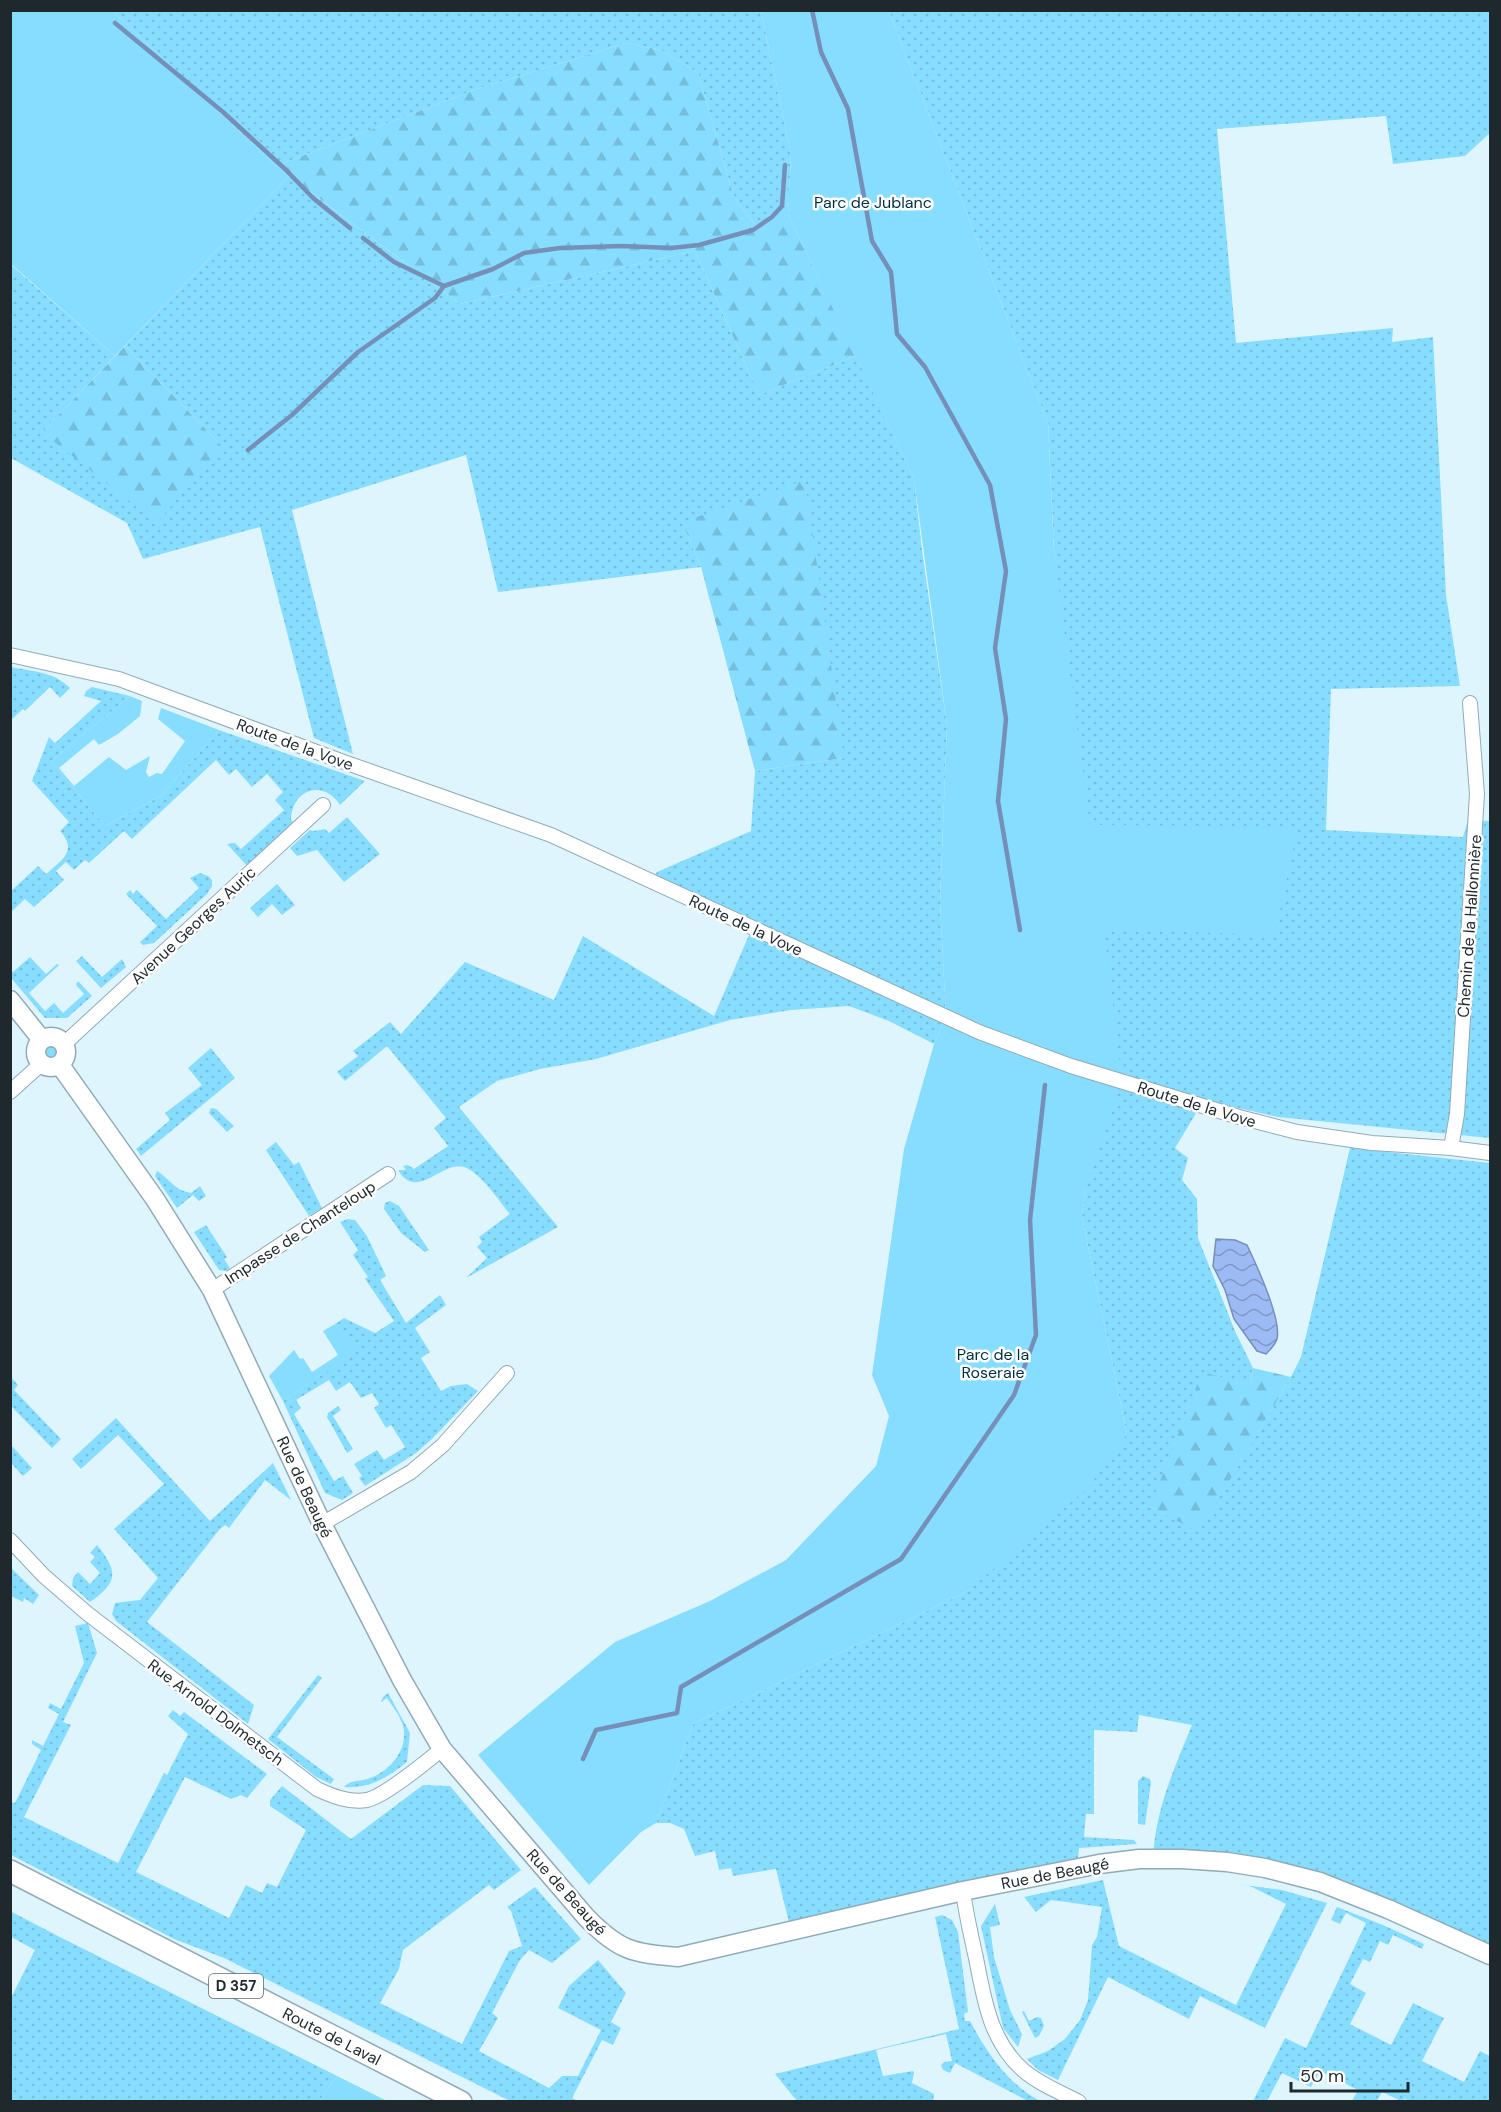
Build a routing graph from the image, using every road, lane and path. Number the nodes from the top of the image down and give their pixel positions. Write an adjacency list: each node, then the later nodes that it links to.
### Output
1 (10, 655): 10 (street, Route de la Vove)
2 (1470, 703): 10 (street, Chemin de la Hallonnière)
3 (323, 805): 6 (street, Avenue Georges Auric)
4 (10, 1000): 5 (street)
5 (42, 1040): 6 (street); 7 (street)
6 (64, 1044): 8 (street)
7 (41, 1064): 8 (street); 9 (street)
8 (60, 1065): 13 (street, Rue de Beaugé)
9 (10, 1092)
10 (1451, 1148): 11 (street, Route de la Vove)
11 (1491, 1153)
12 (388, 1174): 13 (street, Impasse de Chanteloup)
13 (212, 1290): 15 (street, Rue de Beaugé)
14 (507, 1373): 15 (street)
15 (322, 1524): 17 (street, Rue de Beaugé)
16 (10, 1540): 17 (street, Rue Arnold Dolmetsch)
17 (442, 1749): 19 (street, Rue de Beaugé)
18 (10, 1871): 21 (main road, Route de Laval / D 357)
19 (963, 1891): 20 (street, Rue de Beaugé); 22 (street)
20 (1491, 1955)
21 (460, 2102)
22 (1078, 2102)

